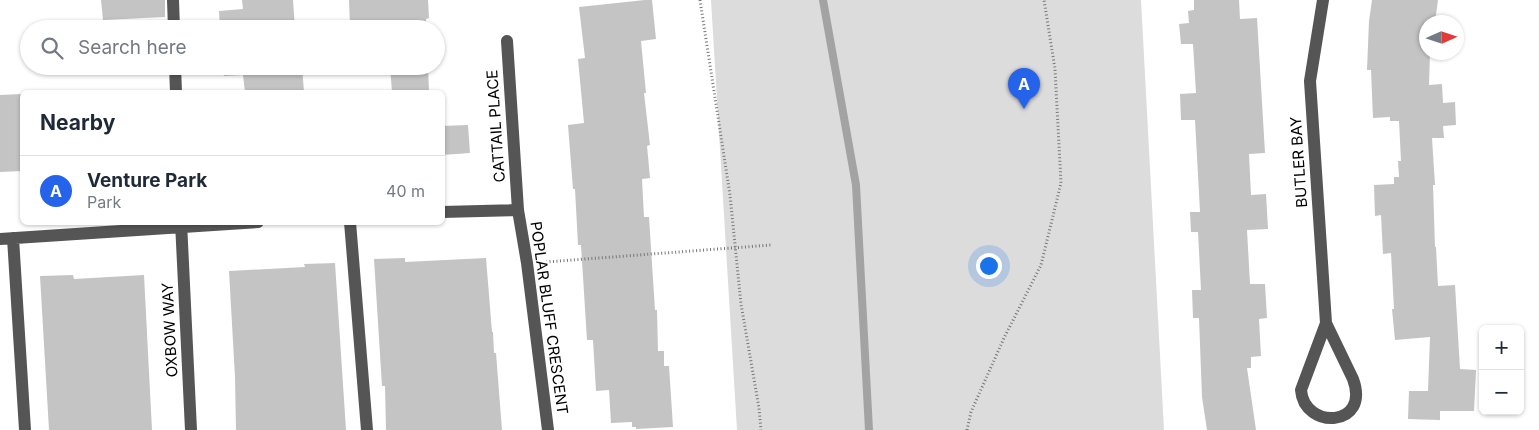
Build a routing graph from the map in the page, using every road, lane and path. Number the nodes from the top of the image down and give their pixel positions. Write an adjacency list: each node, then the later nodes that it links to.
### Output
1 (173, 0): 5 (street)
2 (700, 0): 16 (path)
3 (1044, 0): 24 (path)
4 (1323, 0): 18 (street, BUTLER BAY)
5 (174, 20)
6 (507, 41): 9 (street, CATTAIL PLACE)
7 (175, 75): 8 (street)
8 (176, 90)
9 (518, 210): 10 (street); 17 (street, POPLAR BLUFF CRESCENT)
10 (445, 212)
11 (181, 225): 14 (street); 20 (street, OXBOW WAY)
12 (350, 225): 21 (street)
13 (0, 238): 14 (street)
14 (14, 238): 19 (street)
15 (771, 245): 16 (path)
16 (734, 247): 17 (path); 23 (path)
17 (528, 263): 22 (street, POPLAR BLUFF CRESCENT)
18 (1326, 323): 18 (street, BUTLER BAY)
19 (26, 430)
20 (191, 430)
21 (367, 430)
22 (548, 430)
23 (761, 430)
24 (967, 430)

